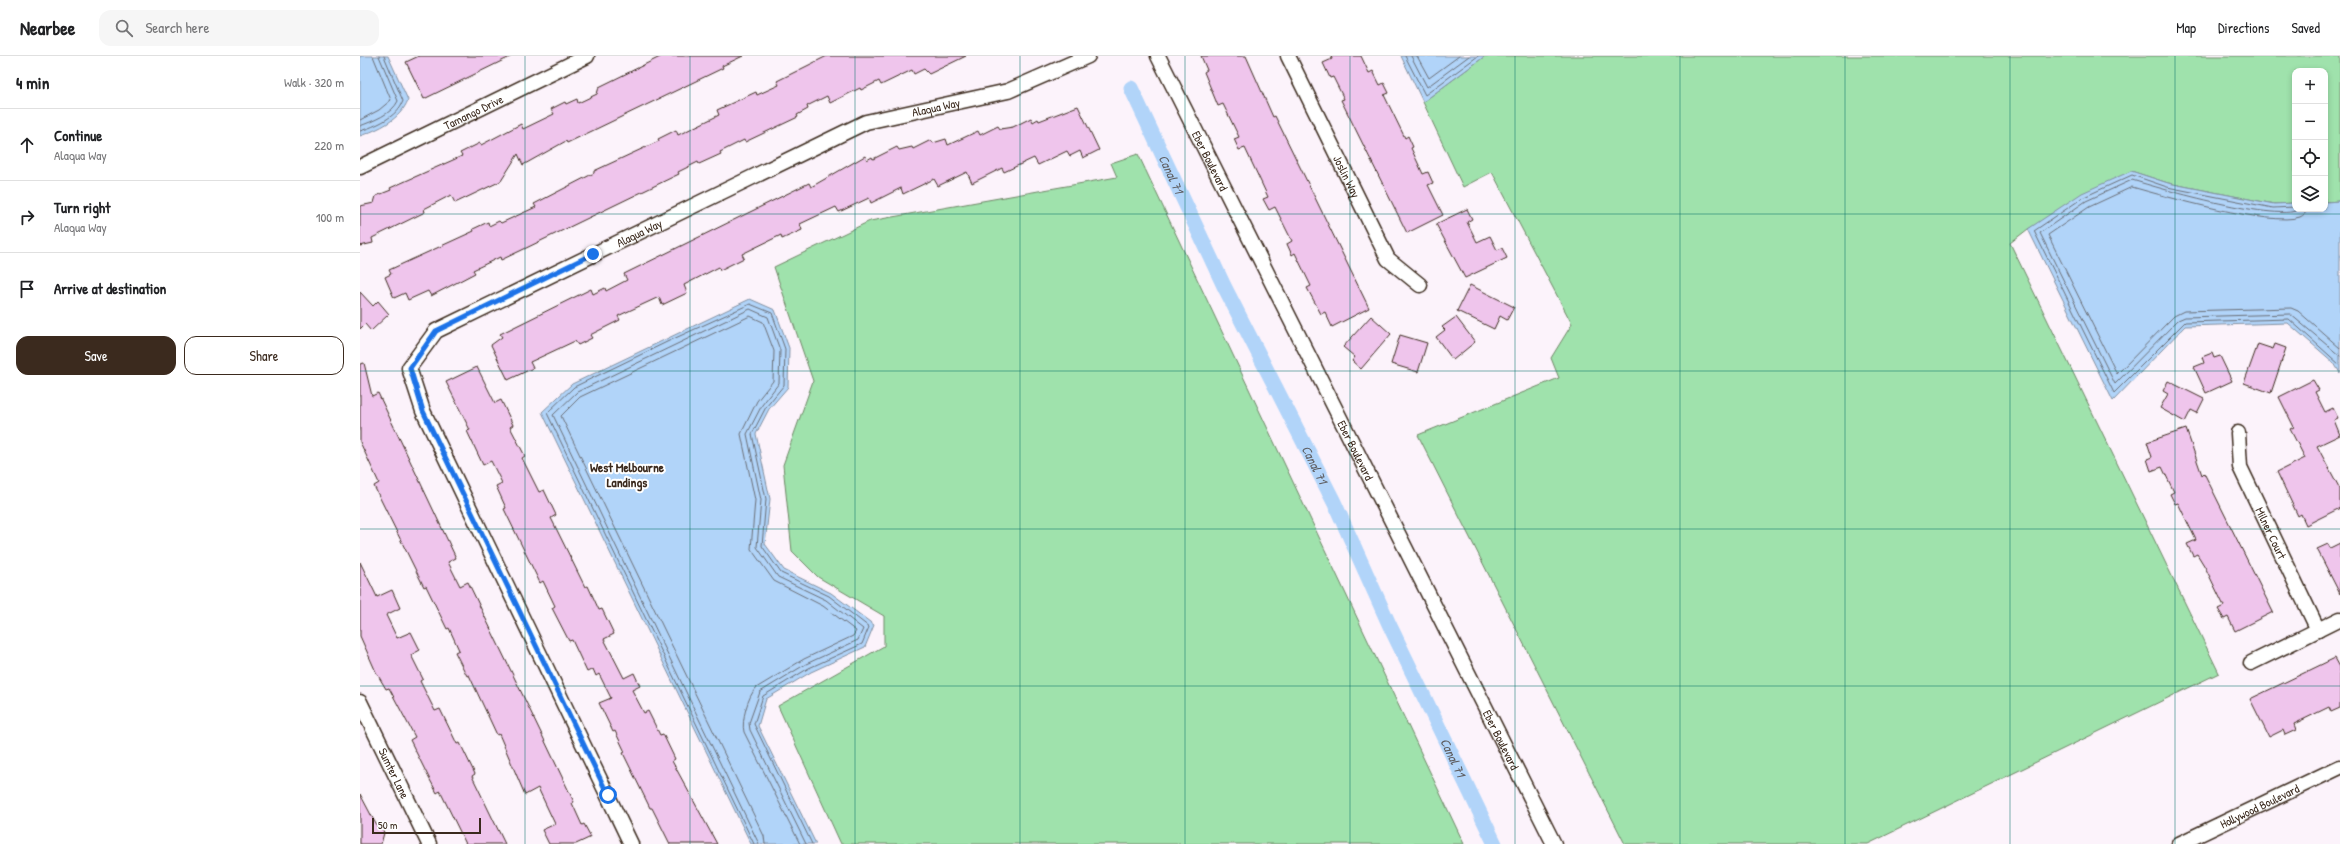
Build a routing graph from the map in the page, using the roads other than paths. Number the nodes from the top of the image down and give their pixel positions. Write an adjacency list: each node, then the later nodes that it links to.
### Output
1 (587, 56): 5 (street, Tamango Drive)
2 (1088, 56): 14 (street, Alaqua Way)
3 (1158, 56): 15 (street, Eber Boulevard)
4 (1288, 56): 6 (street, Joslin Way)
5 (360, 167)
6 (1420, 285)
7 (2238, 433): 9 (street, Milner Court)
8 (2340, 619): 9 (street)
9 (2318, 630): 10 (street)
10 (2250, 664)
11 (360, 702): 13 (street, Sumter Lane)
12 (2340, 767): 16 (street, Hollywood Boulevard)
13 (429, 844)
14 (631, 844)
15 (1554, 844)
16 (2180, 844)

